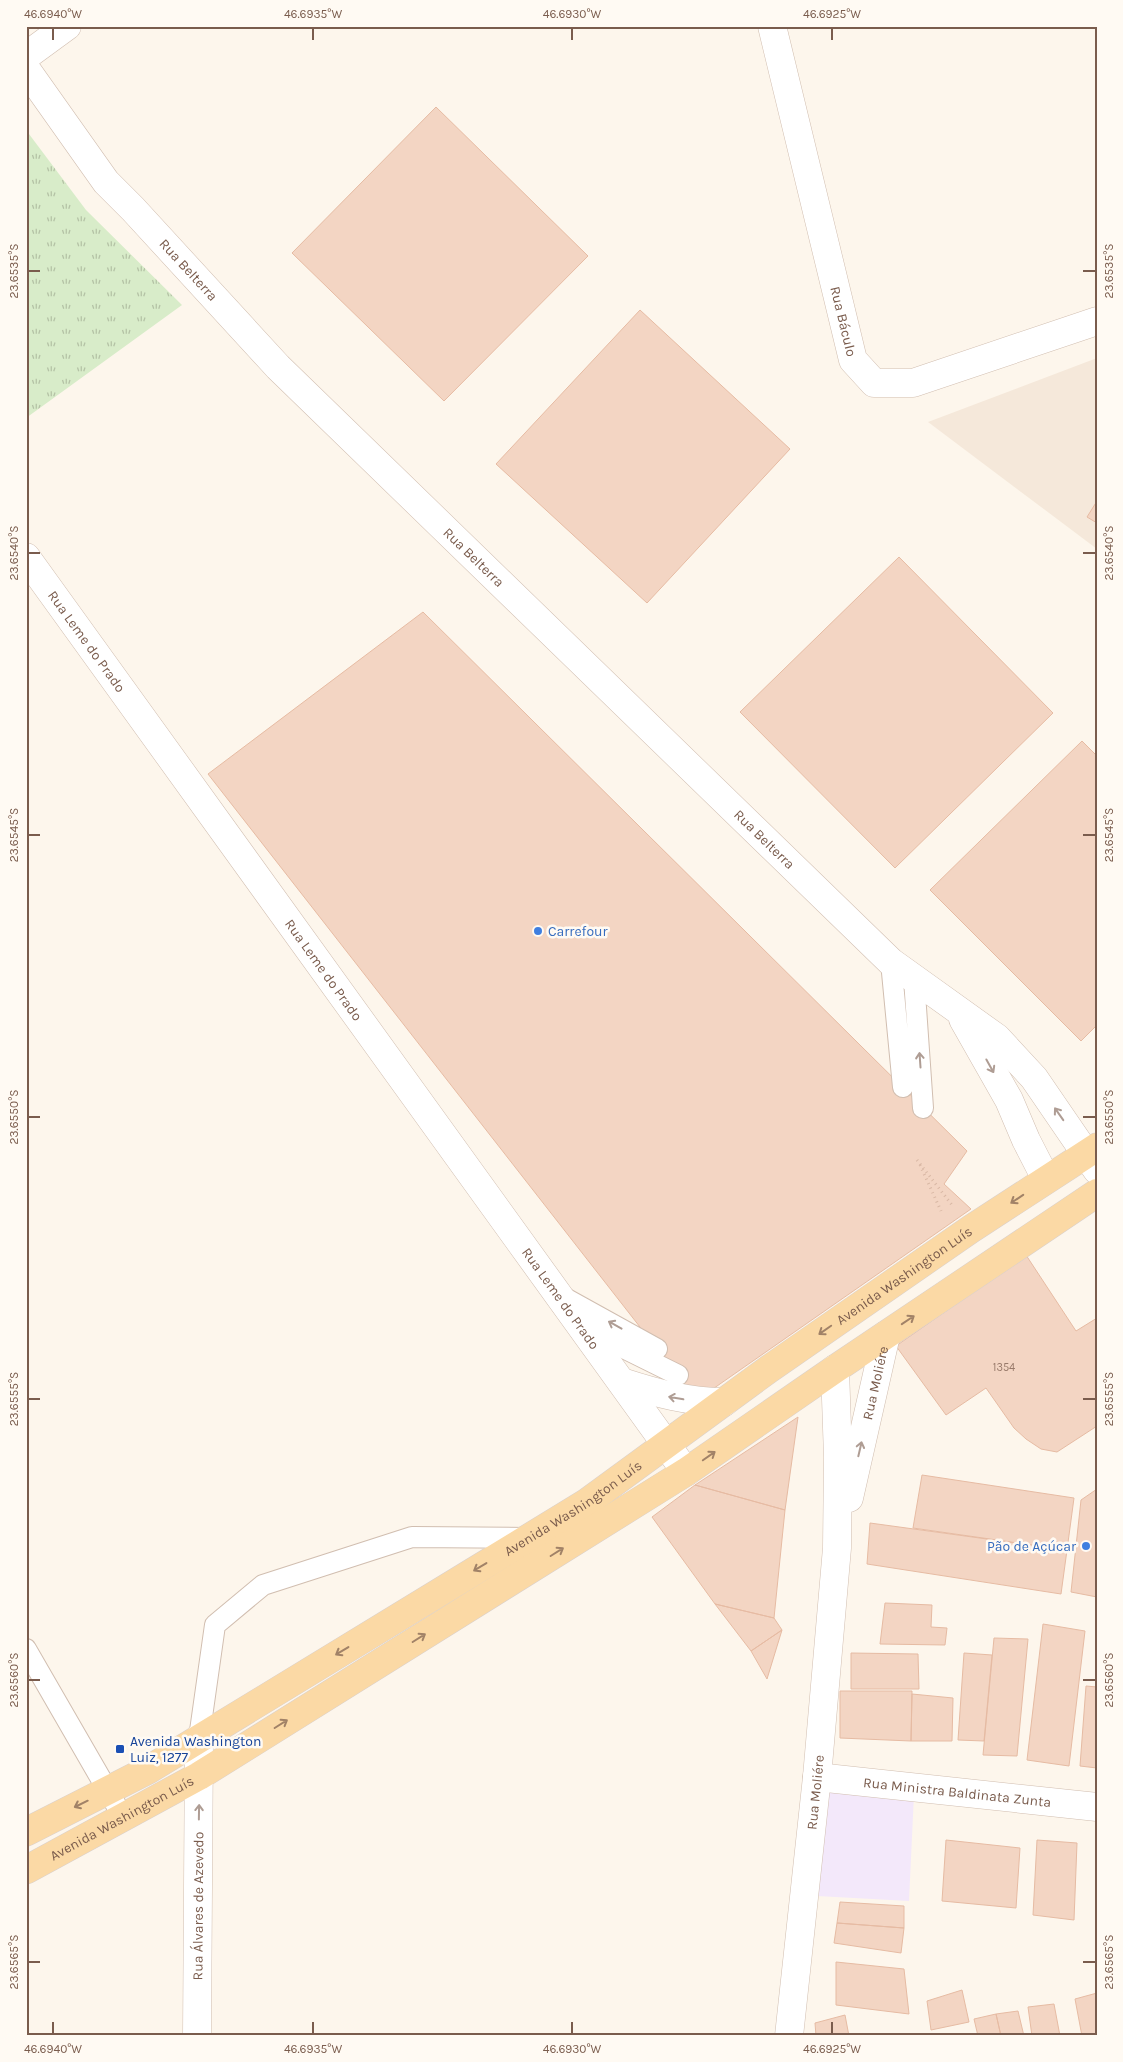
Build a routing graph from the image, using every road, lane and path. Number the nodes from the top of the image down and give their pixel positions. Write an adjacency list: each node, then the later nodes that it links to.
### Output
1 (67, 26): 3 (street)
2 (772, 26): 5 (street, Rua Báculo)
3 (26, 56)
4 (26, 69): 7 (street, Rua Belterra)
5 (1097, 321)
6 (26, 557): 17 (street, Rua Leme do Prado)
7 (891, 962): 8 (street, Rua Belterra); 10 (lane)
8 (914, 979): 9 (street, Rua Belterra); 11 (lane, one-way to 8)
9 (957, 1009): 12 (street, Rua Belterra, one-way to 9); 13 (street, Rua Belterra, one-way to 13)
10 (903, 1087)
11 (923, 1108)
12 (1093, 1157): 13 (main road, Avenida Washington Luís)
13 (1046, 1179): 24 (main road, Avenida Washington Luís, one-way to 24)
14 (1097, 1193): 19 (main road, Avenida Washington Luís, one-way to 14)
15 (944, 1194): 16 (path)
16 (943, 1217)
17 (556, 1293): 18 (street, Rua Leme do Prado); 20 (lane, one-way to 17)
18 (579, 1326): 22 (lane); 23 (street, Rua Leme do Prado)
19 (886, 1335): 21 (main road, Avenida Washington Luís); 28 (street, Rua Moliére, one-way to 19)
20 (657, 1349)
21 (835, 1369): 26 (main road, Avenida Washington Luís, one-way to 21); 28 (street, Rua Moliére)
22 (678, 1375)
23 (622, 1382): 24 (street, one-way to 23); 25 (street, Rua Leme do Prado)
24 (724, 1402): 25 (main road, Avenida Washington Luís)
25 (668, 1445): 26 (street, Rua Leme do Prado); 27 (main road, Avenida Washington Luís)
26 (686, 1472): 31 (main road, Avenida Washington Luís, one-way to 26)
27 (528, 1538): 30 (main road, Avenida Washington Luís, one-way to 30); 30 (lane)
28 (837, 1548): 32 (street, Rua Moliére)
29 (30, 1662): 33 (lane)
30 (199, 1738): 31 (street, Rua Álvares de Azevedo); 33 (main road, Avenida Washington Luís)
31 (199, 1776): 35 (main road, Avenida Washington Luís); 38 (street, Rua Álvares de Azevedo, one-way to 31)
32 (817, 1777): 34 (street, Rua Ministra Baldinata Zunta); 39 (street, Rua Moliére)
33 (108, 1791): 35 (lane); 36 (main road, Avenida Washington Luís, one-way to 36)
34 (1097, 1807)
35 (123, 1817): 37 (main road, Avenida Washington Luís)
36 (26, 1832)
37 (26, 1870)
38 (197, 2036)
39 (789, 2036)

